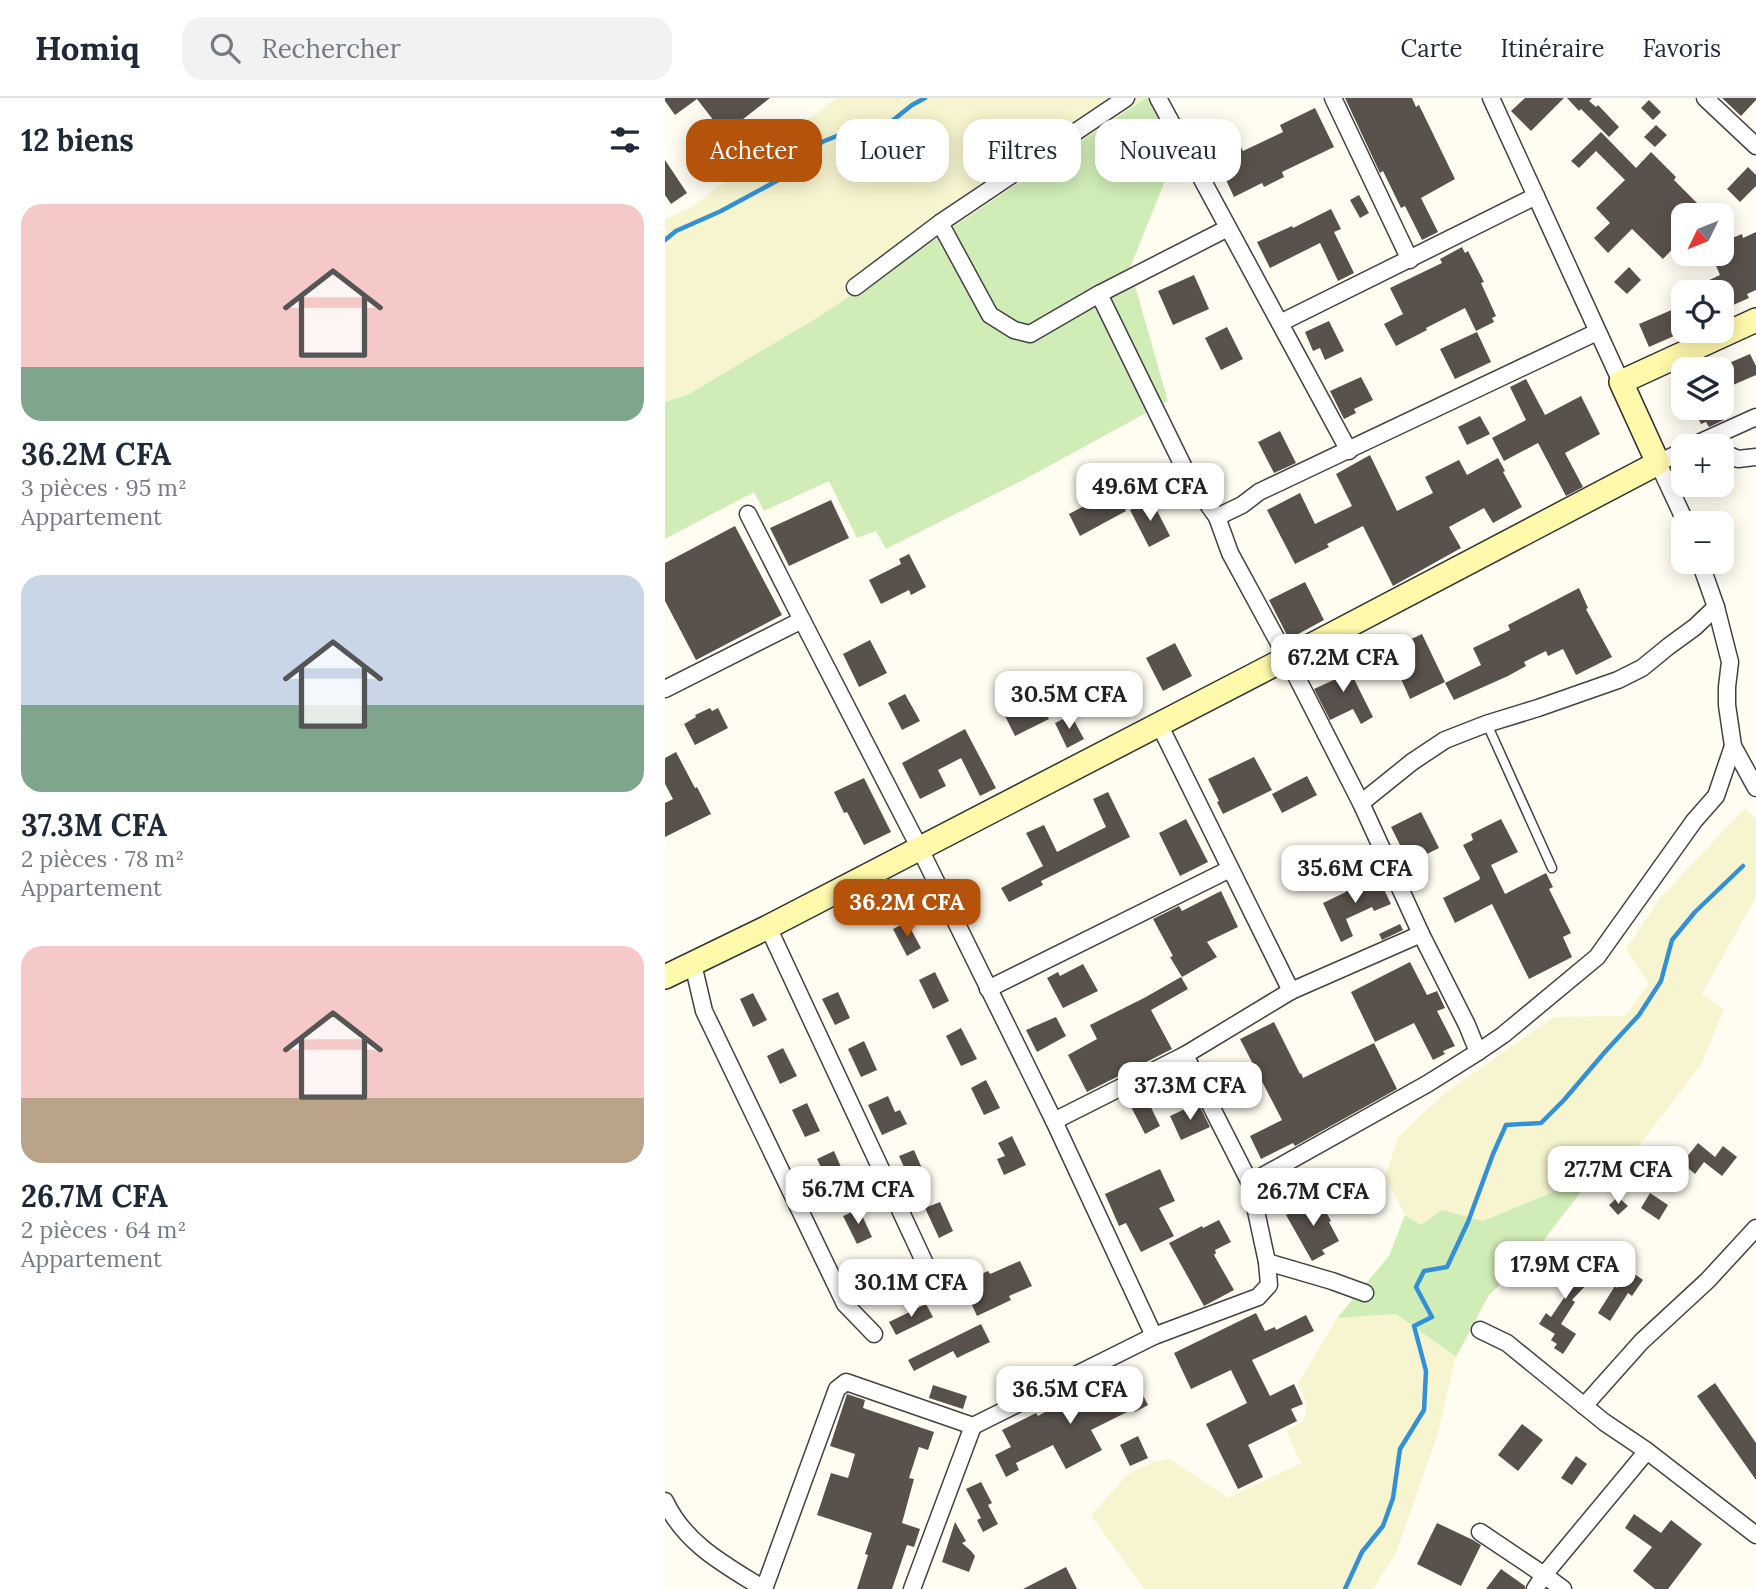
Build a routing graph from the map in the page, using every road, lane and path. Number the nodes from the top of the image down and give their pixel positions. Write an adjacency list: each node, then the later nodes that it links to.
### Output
1 (1126, 98): 8 (street)
2 (1158, 98): 9 (street)
3 (1333, 98): 10 (street)
4 (1491, 98): 7 (street)
5 (1705, 98): 6 (street)
6 (1756, 146)
7 (1536, 196): 10 (street); 15 (street)
8 (940, 223): 11 (street); 12 (street)
9 (1228, 228): 12 (street); 14 (street)
10 (1410, 260): 14 (street)
11 (855, 287)
12 (1099, 294): 26 (street)
13 (1756, 320): 16 (street)
14 (1280, 323): 19 (street)
15 (1597, 332): 16 (street); 19 (street)
16 (1621, 382): 23 (street)
17 (1756, 417): 18 (street)
18 (1723, 434)
19 (1349, 451): 26 (street)
20 (1671, 457): 23 (street)
21 (1734, 457): 22 (street)
22 (1756, 457)
23 (1658, 463): 24 (street); 30 (street)
24 (1680, 511)
25 (748, 514): 29 (street)
26 (1217, 517): 30 (street)
27 (1704, 574): 28 (street)
28 (1716, 607): 33 (street); 34 (street)
29 (802, 620): 31 (street); 37 (street)
30 (1287, 658): 32 (street); 36 (street)
31 (665, 689)
32 (1159, 724): 37 (street); 39 (street)
33 (1486, 724): 36 (street); 38 (lane)
34 (1733, 746): 35 (street); 46 (street)
35 (1756, 788)
36 (1361, 803): 41 (street)
37 (919, 847): 40 (street); 44 (street)
38 (1552, 868)
39 (1230, 869): 44 (street); 45 (street)
40 (768, 926): 42 (street); 52 (street)
41 (1421, 934): 45 (street); 46 (street)
42 (693, 964): 43 (street); 55 (street)
43 (665, 977)
44 (988, 989): 48 (street)
45 (1291, 991): 47 (street)
46 (1478, 1052): 49 (street)
47 (1185, 1055): 48 (street); 49 (street)
48 (1053, 1121): 56 (street)
49 (1250, 1183): 51 (street)
50 (1756, 1228): 57 (street)
51 (1267, 1262): 53 (street); 56 (street)
52 (929, 1272)
53 (1365, 1293)
54 (1480, 1330): 57 (street)
55 (874, 1334)
56 (1154, 1336): 58 (street)
57 (1584, 1406): 59 (street)
58 (973, 1426): 64 (street); 65 (street)
59 (1647, 1451): 62 (street); 63 (street)
60 (665, 1501): 64 (street)
61 (1480, 1532): 63 (street)
62 (1756, 1535)
63 (1544, 1575): 66 (street); 67 (street)
64 (764, 1589)
65 (912, 1589)
66 (1535, 1589)
67 (1563, 1589)

